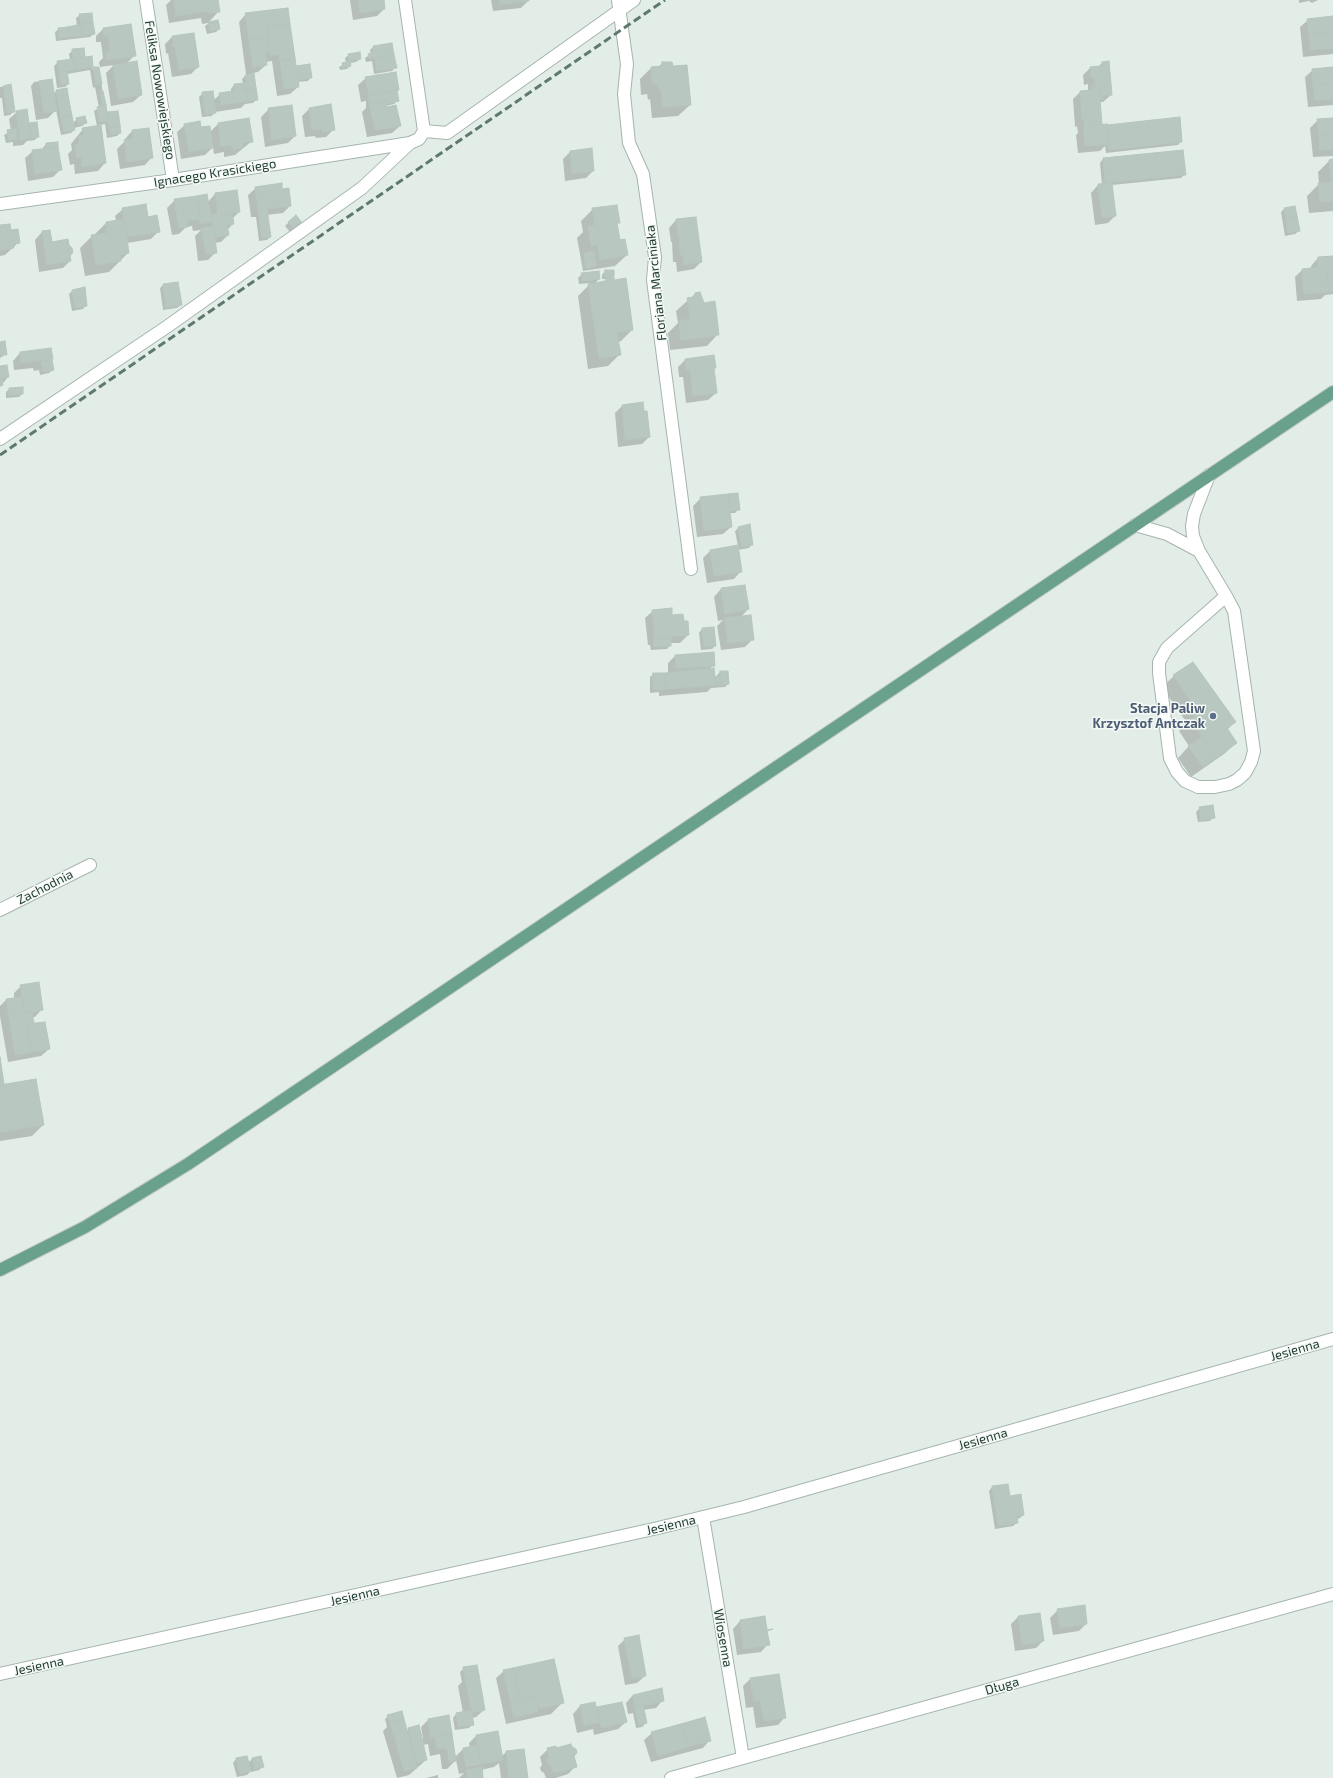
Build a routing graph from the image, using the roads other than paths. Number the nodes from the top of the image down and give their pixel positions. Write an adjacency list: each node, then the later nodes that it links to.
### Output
1 (146, 0): 7 (street, Feliksa Nowowiejskiego)
2 (405, 0): 5 (street)
3 (634, 0): 4 (street)
4 (619, 5): 5 (street); 14 (street, Floriana Marciniaka)
5 (424, 131): 6 (street)
6 (410, 143): 7 (street, Ignacego Krasickiego); 10 (street)
7 (173, 180): 8 (street, Ignacego Krasickiego)
8 (0, 204)
9 (1333, 392): 11 (main road)
10 (0, 439)
11 (1209, 475): 12 (main road); 13 (street)
12 (1135, 525): 13 (street); 18 (main road)
13 (1199, 552): 15 (street)
14 (691, 570)
15 (1226, 596): 15 (street)
16 (90, 864): 17 (street, Zachodnia)
17 (0, 910)
18 (0, 1270)
19 (1333, 1339): 20 (street, Jesienna)
20 (703, 1517): 22 (street, Jesienna); 23 (street, Wiosenna)
21 (1333, 1594): 23 (street, Długa)
22 (0, 1674)
23 (743, 1758): 24 (street, Długa)
24 (671, 1778)

